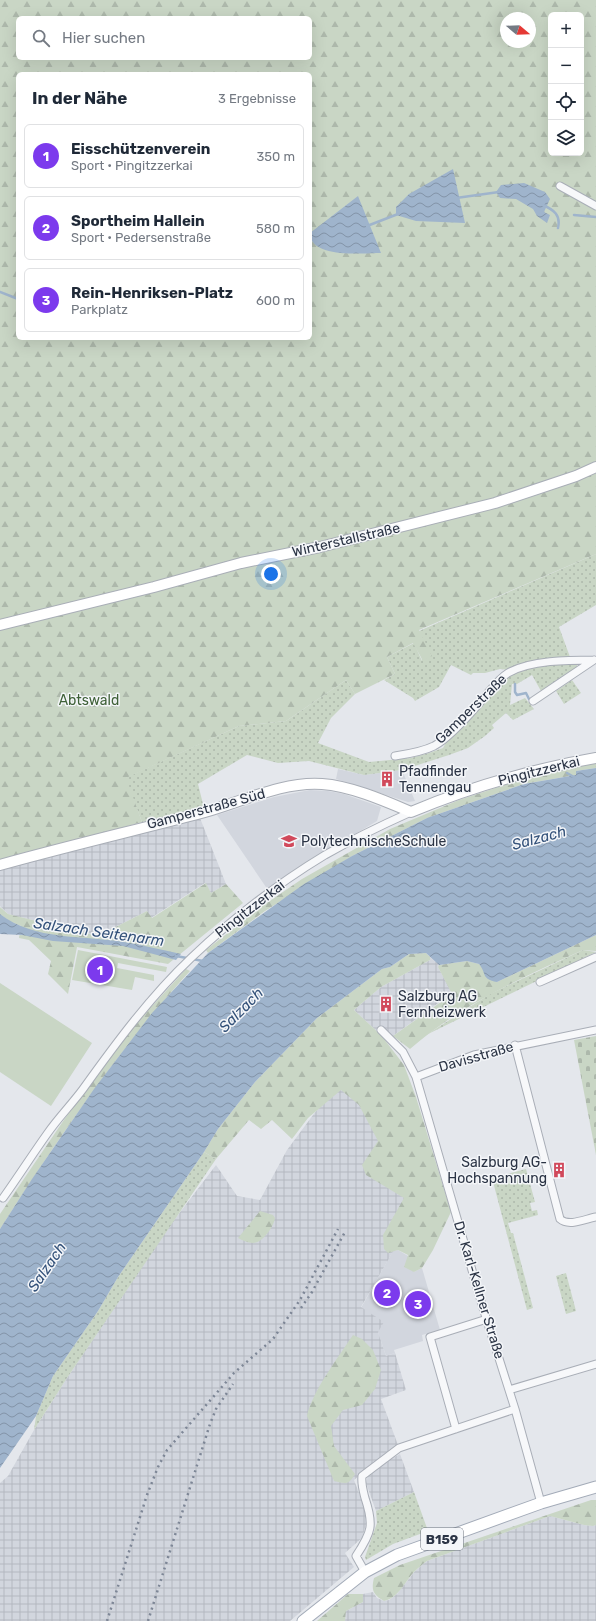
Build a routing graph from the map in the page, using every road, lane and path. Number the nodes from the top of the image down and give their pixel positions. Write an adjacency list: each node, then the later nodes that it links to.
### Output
1 (560, 186): 2 (street)
2 (596, 206)
3 (596, 467): 4 (street, Winterstallstraße)
4 (0, 625)
5 (595, 660): 6 (street, Gamperstraße); 7 (street, Gamperstraße)
6 (533, 701)
7 (395, 756)
8 (596, 758): 9 (street, Pingitzzerkai)
9 (411, 812): 10 (street, Gamperstraße Süd); 17 (street, Pingitzzerkai)
10 (0, 866)
11 (596, 957): 12 (street)
12 (540, 982)
13 (381, 1030): 16 (street)
14 (596, 1030): 15 (street, Davisstraße)
15 (515, 1045): 16 (street, Davisstraße); 18 (street)
16 (416, 1077): 19 (street, Dr. Karl-Kellner Straße)
17 (3, 1198)
18 (596, 1217)
19 (487, 1319): 21 (street, Dr. Karl-Kellner Straße); 23 (street)
20 (596, 1364): 21 (street)
21 (509, 1390): 22 (street, Dr. Karl-Kellner Straße)
22 (515, 1409): 23 (street); 25 (street, Dr. Karl-Kellner Straße)
23 (456, 1429): 26 (street)
24 (596, 1487): 25 (main road, B159)
25 (541, 1503): 26 (main road, B159)
26 (364, 1572): 27 (main road, B159)
27 (303, 1621)

